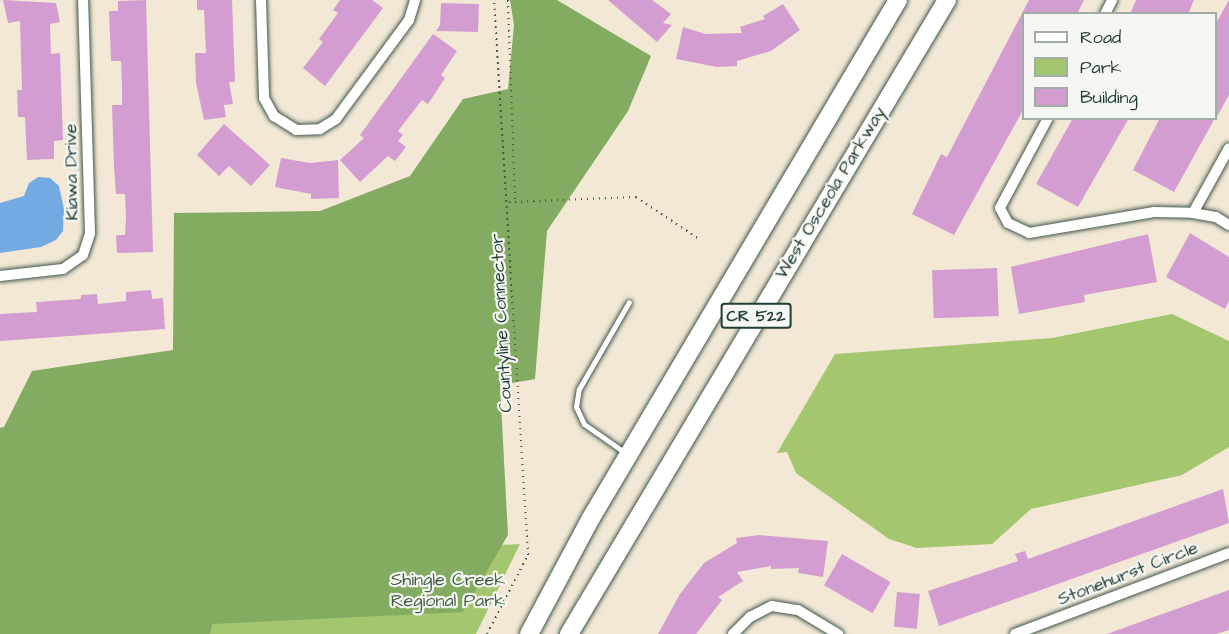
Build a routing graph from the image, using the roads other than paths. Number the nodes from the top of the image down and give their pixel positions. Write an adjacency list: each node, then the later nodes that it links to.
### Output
1 (84, 0): 10 (street, Kiawa Drive)
2 (261, 0): 3 (street)
3 (415, 0)
4 (898, 0): 12 (main road, CR 522)
5 (947, 0): 16 (main road, West Osceola Parkway / CR 522)
6 (1047, 120): 8 (street)
7 (1229, 148): 8 (street)
8 (1193, 213): 9 (street)
9 (1229, 225)
10 (0, 276)
11 (629, 302): 12 (lane)
12 (628, 454): 15 (main road, CR 522)
13 (1229, 554): 14 (street, Stonehurst Circle)
14 (1040, 630): 19 (street, Stonehurst Circle)
15 (529, 634)
16 (569, 634)
17 (733, 634): 18 (street)
18 (838, 634)
19 (1015, 634)

